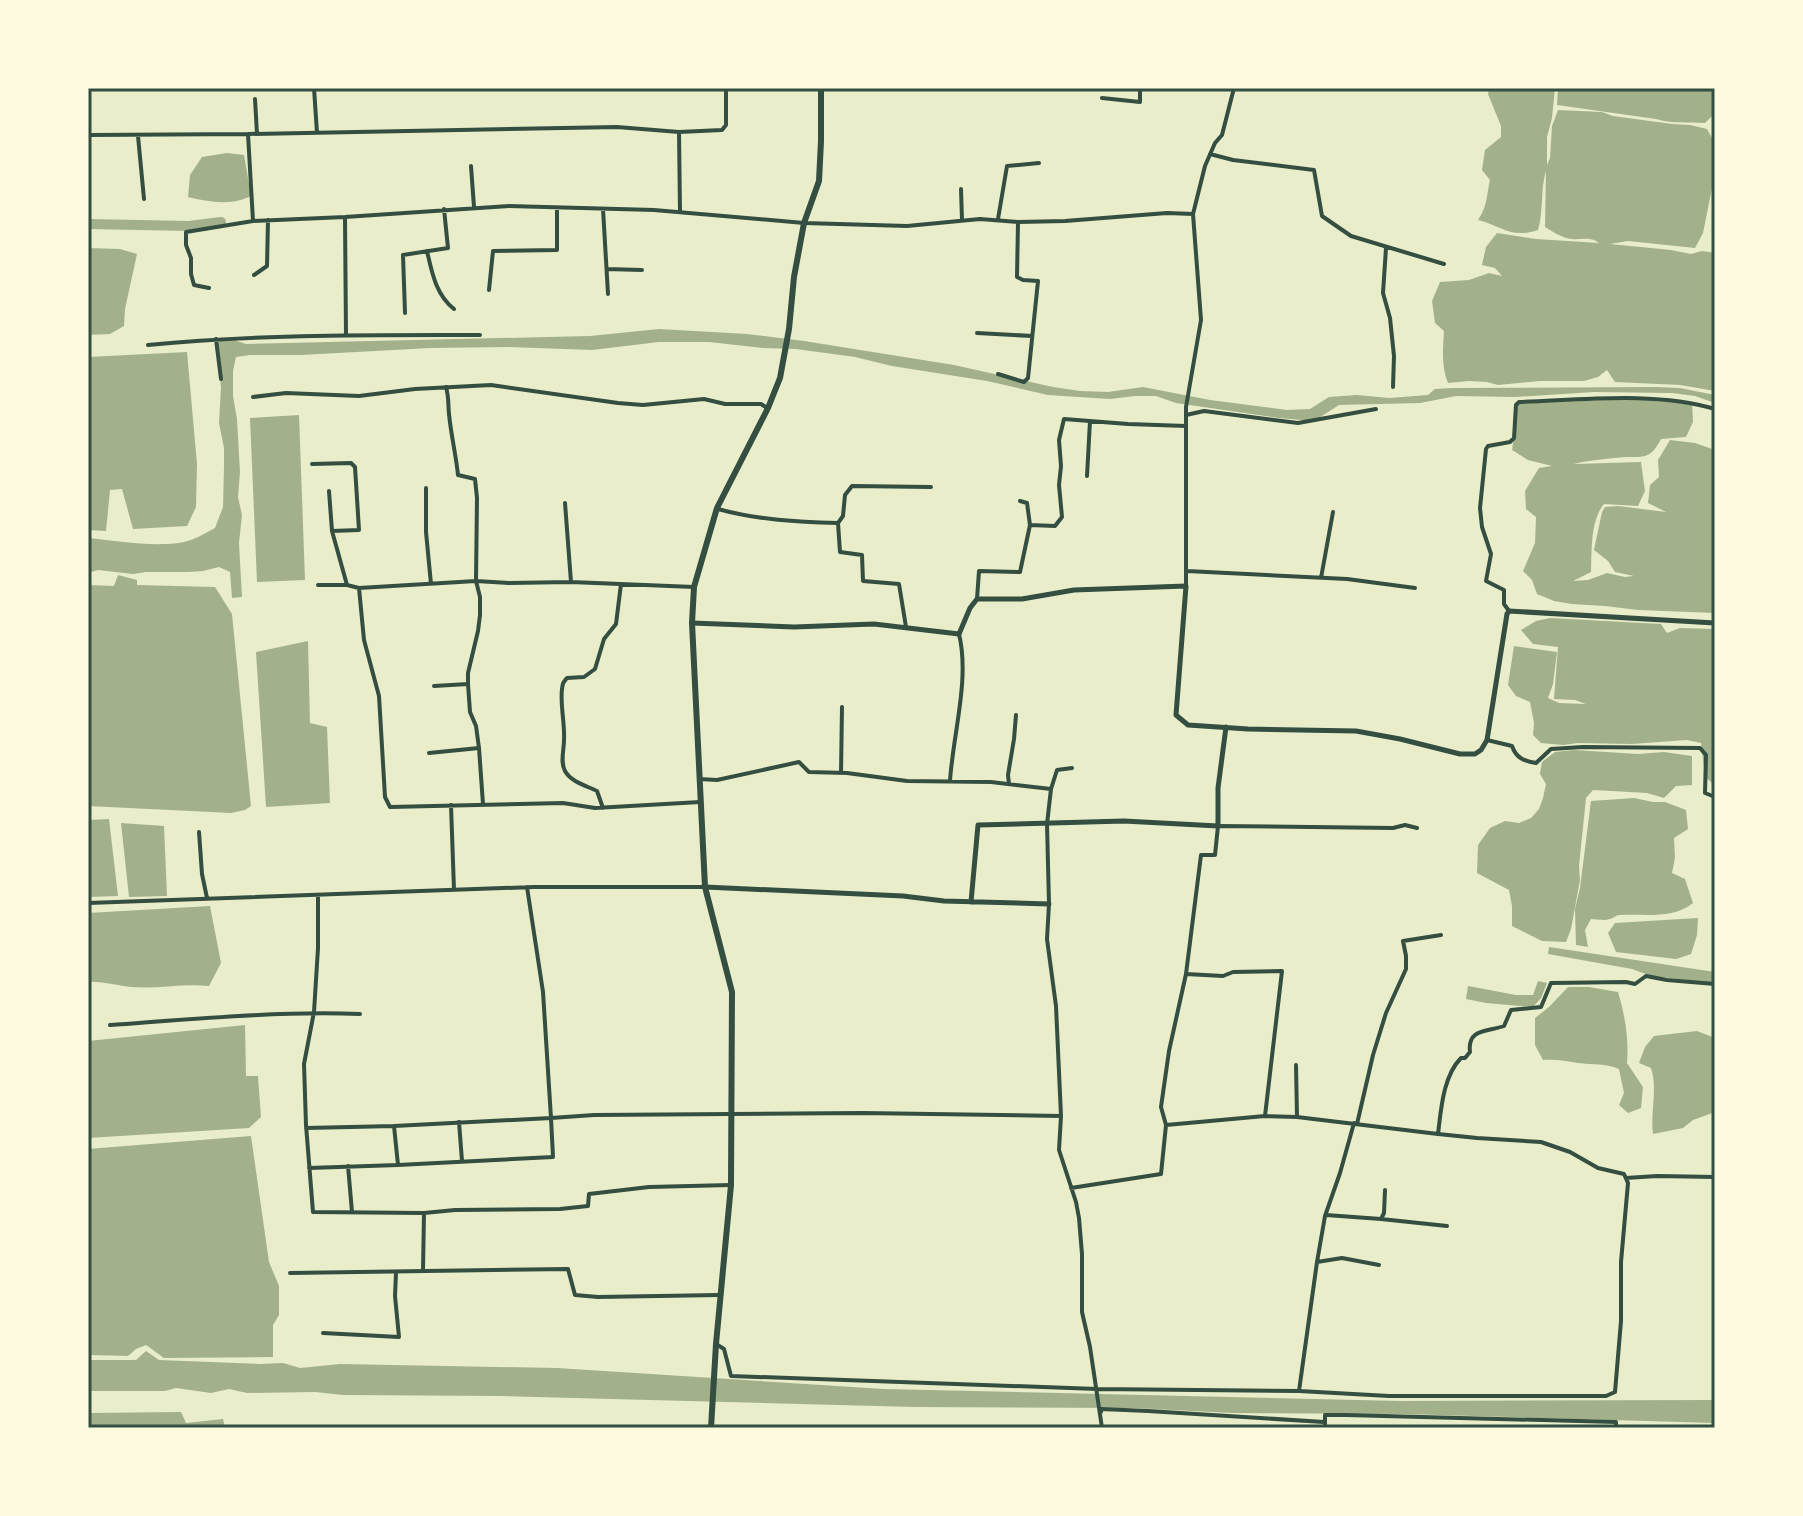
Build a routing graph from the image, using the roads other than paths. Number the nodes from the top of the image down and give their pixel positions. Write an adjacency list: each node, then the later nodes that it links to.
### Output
1 (314, 88): 9 (street)
2 (726, 88): 8 (street)
3 (821, 88): 31 (main road)
4 (1140, 88): 6 (street)
5 (1234, 88): 14 (street)
6 (1102, 98)
7 (255, 99): 11 (street)
8 (679, 132): 9 (street); 23 (street)
9 (317, 133): 11 (street)
10 (248, 134): 11 (street); 13 (street); 29 (street)
11 (257, 134)
12 (88, 135): 13 (street)
13 (138, 136): 18 (street)
14 (1210, 154): 24 (street); 32 (street)
15 (1039, 163): 26 (street)
16 (471, 166): 19 (street)
17 (961, 189): 28 (street)
18 (144, 199)
19 (474, 207): 20 (street); 21 (street)
20 (557, 208): 22 (street); 39 (street)
21 (444, 209): 25 (street); 33 (street)
22 (603, 209): 23 (street); 35 (street)
23 (680, 212): 31 (street)
24 (1193, 214): 30 (street); 57 (street)
25 (345, 217): 27 (street); 44 (street)
26 (998, 219): 28 (street); 30 (street)
27 (268, 220): 29 (street); 37 (street)
28 (962, 220): 31 (street)
29 (253, 221): 38 (street)
30 (1018, 222): 46 (street)
31 (804, 223): 54 (main road)
32 (1386, 248): 34 (street); 52 (street)
33 (427, 251): 41 (street); 42 (street)
34 (1444, 264)
35 (607, 269): 36 (street); 40 (street)
36 (642, 270)
37 (254, 275)
38 (209, 288)
39 (489, 290)
40 (608, 294)
41 (454, 309)
42 (405, 313)
43 (977, 333): 46 (street)
44 (346, 335): 45 (street); 47 (street)
45 (480, 335)
46 (1032, 336): 49 (street)
47 (216, 339): 48 (street); 50 (street)
48 (148, 345)
49 (998, 374)
50 (221, 379)
51 (446, 387): 53 (street); 54 (street); 74 (street)
52 (1393, 387)
53 (253, 397)
54 (768, 408): 67 (main road)
55 (1376, 409): 57 (street)
56 (1715, 409): 85 (street)
57 (1186, 415): 59 (street)
58 (1090, 421): 59 (street); 61 (street); 70 (street)
59 (1186, 426): 72 (street)
60 (312, 464): 71 (street)
61 (1087, 476)
62 (931, 487): 69 (street)
63 (426, 488): 76 (street)
64 (329, 491): 71 (street)
65 (1020, 501): 70 (street)
66 (565, 503): 75 (street)
67 (717, 508): 69 (street); 81 (main road)
68 (1333, 512): 73 (street)
69 (838, 523): 88 (street)
70 (1030, 525): 84 (street)
71 (332, 531): 79 (street)
72 (1187, 571): 73 (street); 80 (street)
73 (1321, 578): 83 (street)
74 (476, 581): 75 (street); 76 (street); 90 (street)
75 (571, 582): 77 (street)
76 (431, 584): 82 (street)
77 (621, 584): 81 (street); 108 (street)
78 (318, 585): 79 (street)
79 (347, 585): 82 (street)
80 (1186, 586): 84 (street); 94 (street)
81 (694, 587): 86 (main road)
82 (359, 588): 107 (street)
83 (1415, 588)
84 (977, 599): 89 (street)
85 (1509, 611): 87 (street); 95 (street)
86 (692, 623): 88 (street); 100 (main road)
87 (1715, 623)
88 (906, 627): 89 (street)
89 (959, 634): 101 (street)
90 (468, 684): 91 (street); 96 (street)
91 (434, 686)
92 (842, 707): 99 (street)
93 (1016, 715): 102 (street)
94 (1226, 727): 95 (street); 110 (street)
95 (1487, 740): 104 (street)
96 (479, 748): 97 (street); 106 (street)
97 (429, 753)
98 (1072, 768): 103 (street)
99 (841, 773): 100 (street); 101 (street)
100 (699, 779): 105 (main road)
101 (950, 781): 102 (street)
102 (1009, 784): 103 (street)
103 (1051, 789): 109 (street)
104 (1715, 797)
105 (700, 802): 108 (street); 114 (main road)
106 (483, 804): 107 (street); 108 (street)
107 (451, 805): 115 (street)
108 (603, 808)
109 (1047, 824): 110 (street); 118 (street); 120 (street)
110 (1218, 826): 111 (street); 122 (street)
111 (1417, 828)
112 (199, 832): 117 (street)
113 (527, 887): 114 (street); 115 (street); 132 (street)
114 (705, 887): 118 (street); 128 (main road)
115 (454, 891): 116 (street)
116 (318, 896): 117 (street); 124 (street)
117 (207, 898): 119 (street)
118 (971, 902): 120 (street)
119 (88, 903)
120 (1049, 904): 129 (street)
121 (1441, 935): 134 (street)
122 (1186, 974): 130 (street); 135 (street)
123 (1715, 984): 138 (street)
124 (314, 1012): 125 (street); 126 (street); 137 (street)
125 (360, 1014)
126 (110, 1025)
127 (1296, 1065): 131 (street)
128 (731, 1115): 129 (street); 132 (street); 145 (main road)
129 (1061, 1116): 146 (street)
130 (1265, 1116): 131 (street); 135 (street)
131 (1297, 1117): 134 (street)
132 (551, 1118): 133 (street); 139 (street)
133 (459, 1122): 136 (street); 139 (street)
134 (1356, 1124): 138 (street); 150 (street)
135 (1166, 1125): 146 (street)
136 (394, 1126): 137 (street); 140 (street)
137 (306, 1128): 142 (street)
138 (1438, 1134): 144 (street)
139 (462, 1161): 140 (street)
140 (398, 1165): 141 (street)
141 (348, 1166): 142 (street); 148 (street)
142 (309, 1168): 148 (street)
143 (1715, 1177): 144 (street)
144 (1626, 1178): 162 (street)
145 (731, 1185): 149 (street); 158 (main road)
146 (1071, 1188): 161 (street)
147 (1385, 1190): 151 (street)
148 (352, 1212): 149 (street)
149 (424, 1213): 155 (street)
150 (1326, 1215): 151 (street); 153 (street)
151 (1381, 1219): 152 (street)
152 (1447, 1226)
153 (1317, 1262): 154 (street); 162 (street)
154 (1379, 1265)
155 (423, 1271): 157 (street); 158 (street)
156 (290, 1273): 157 (street)
157 (396, 1273): 159 (street)
158 (722, 1295): 160 (main road)
159 (323, 1333)
160 (716, 1344): 161 (street); 164 (main road)
161 (1097, 1389): 162 (street); 165 (street)
162 (1299, 1391)
163 (1324, 1425): 165 (street); 166 (street)
164 (711, 1428)
165 (1102, 1428)
166 (1616, 1428)

